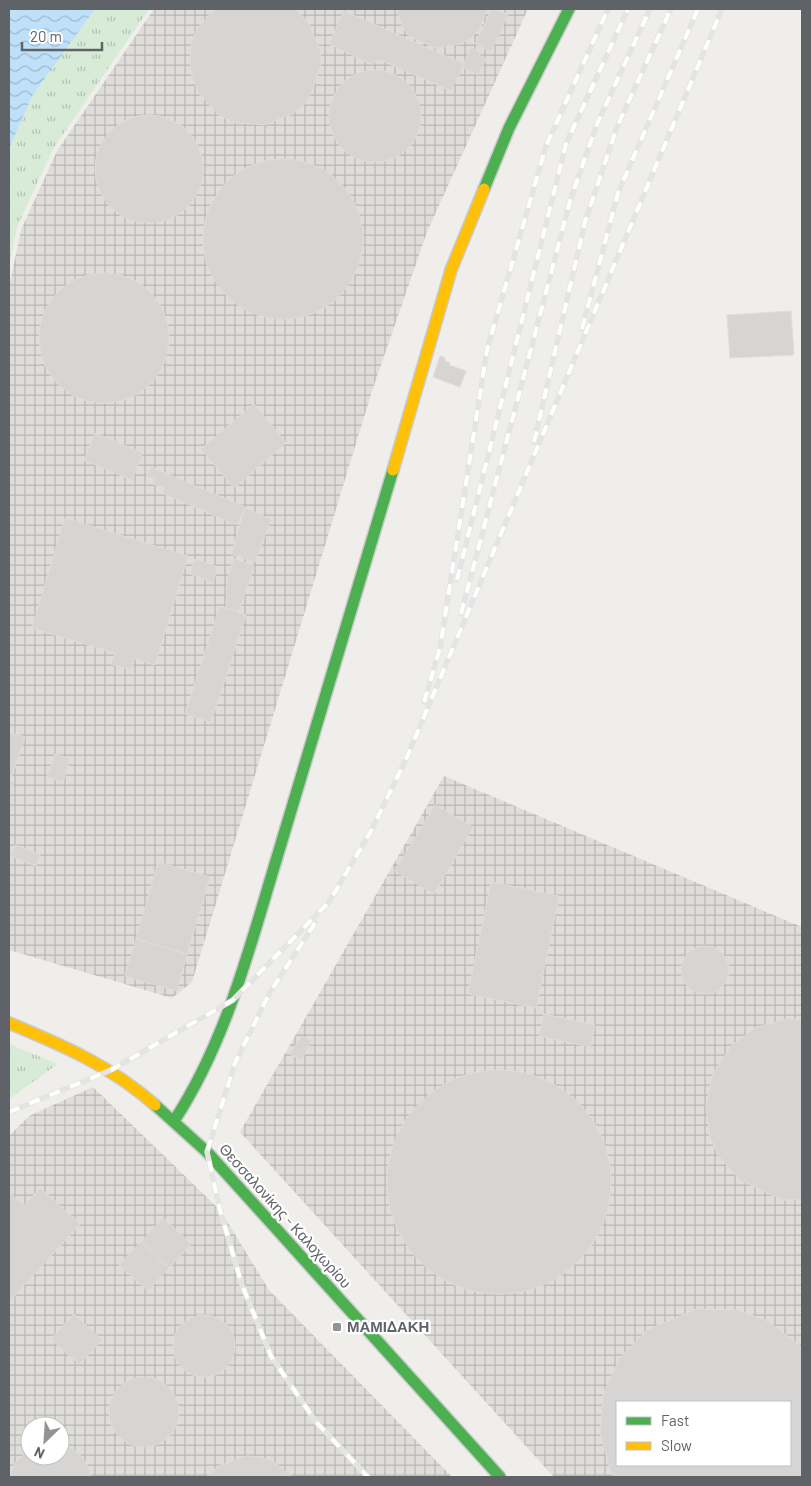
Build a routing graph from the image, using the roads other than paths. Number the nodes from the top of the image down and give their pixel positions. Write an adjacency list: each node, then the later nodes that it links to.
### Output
1 (568, 9): 3 (street)
2 (9, 1023): 3 (street, Θεσσαλονίκης - Καλοχωρίου)
3 (174, 1121): 4 (street, Θεσσαλονίκης - Καλοχωρίου)
4 (500, 1477)

